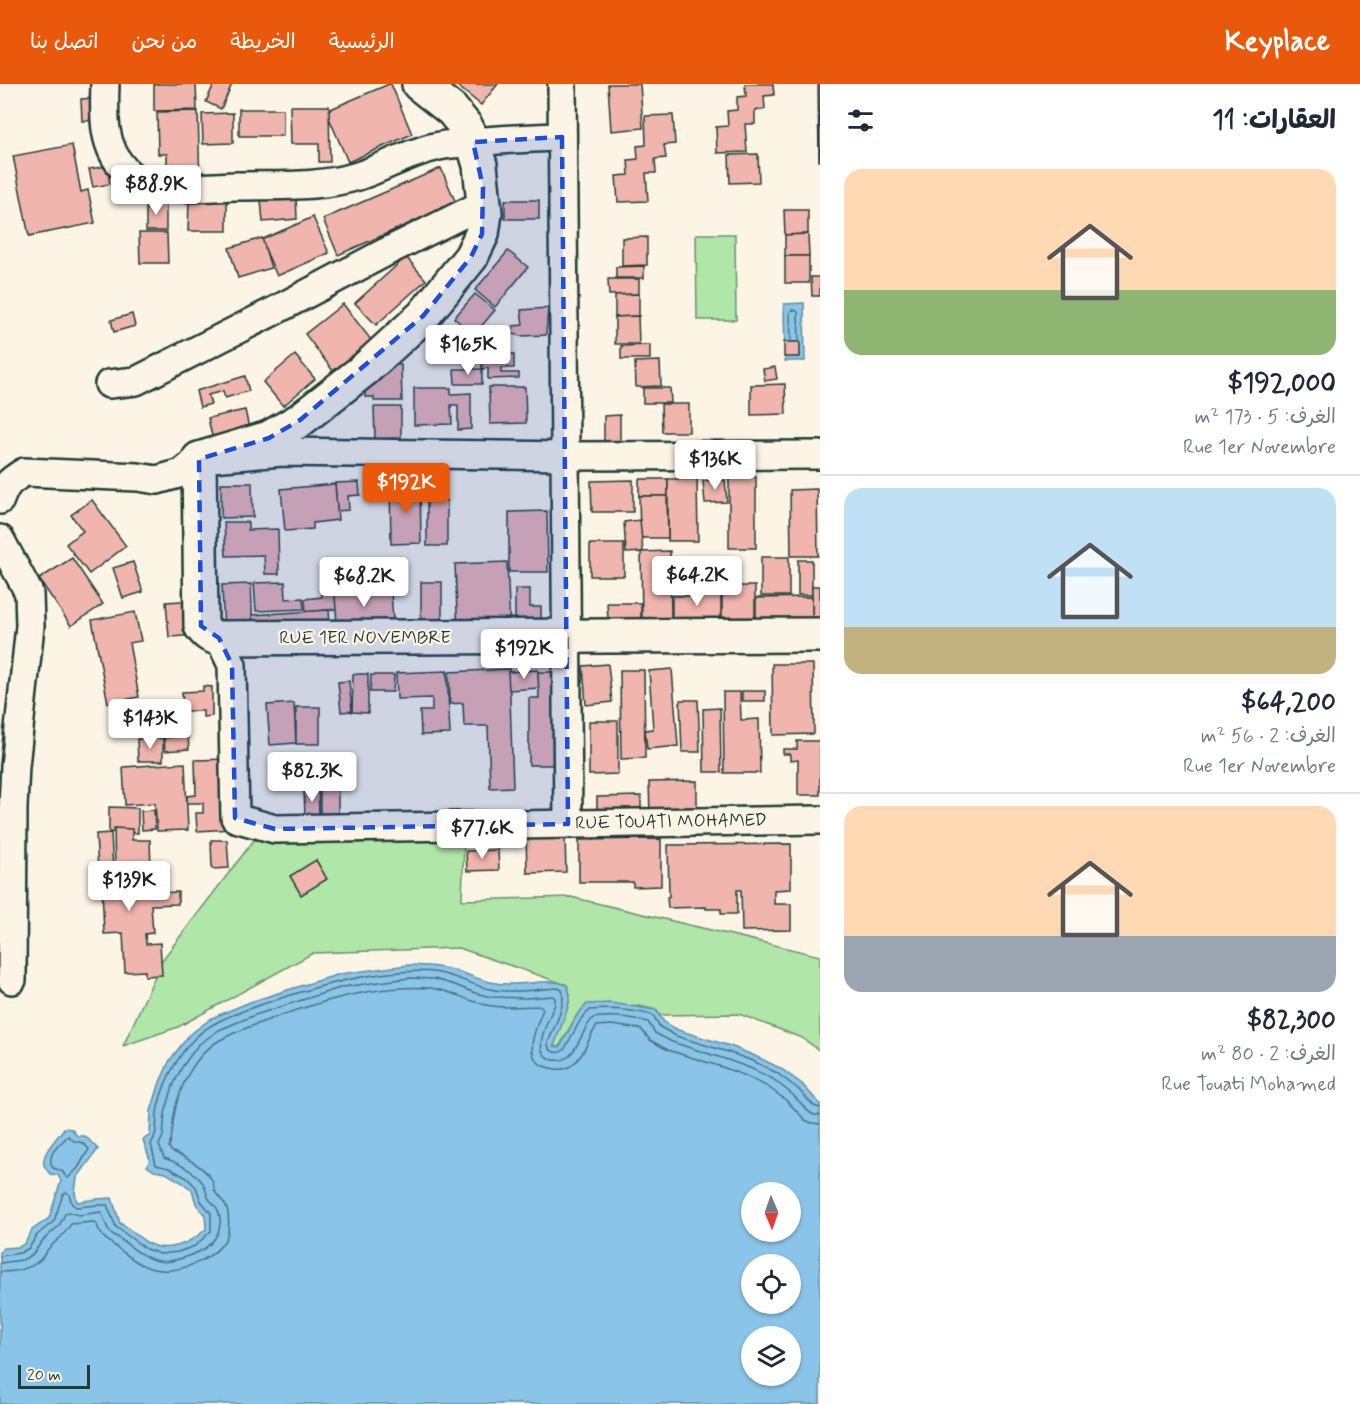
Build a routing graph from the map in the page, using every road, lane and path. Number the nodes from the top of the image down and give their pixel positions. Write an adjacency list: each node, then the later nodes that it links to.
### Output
1 (105, 84): 5 (street)
2 (419, 84): 5 (main road)
3 (562, 84): 4 (street)
4 (562, 137): 5 (street); 9 (street)
5 (474, 142): 6 (main road)
6 (484, 203): 7 (street); 10 (main road)
7 (109, 384)
8 (820, 455): 9 (street)
9 (566, 456): 10 (street); 14 (street)
10 (199, 472): 11 (street); 15 (main road)
11 (0, 500)
12 (0, 539): 18 (street)
13 (820, 634): 14 (main road, RUE 1ER NOVEMBRE)
14 (566, 637): 15 (main road, RUE 1ER NOVEMBRE); 17 (street)
15 (219, 638): 17 (street, RUE TOUATI MOHAMED)
16 (820, 820): 17 (street, RUE TOUATI MOHAMED)
17 (568, 824)
18 (12, 980)

